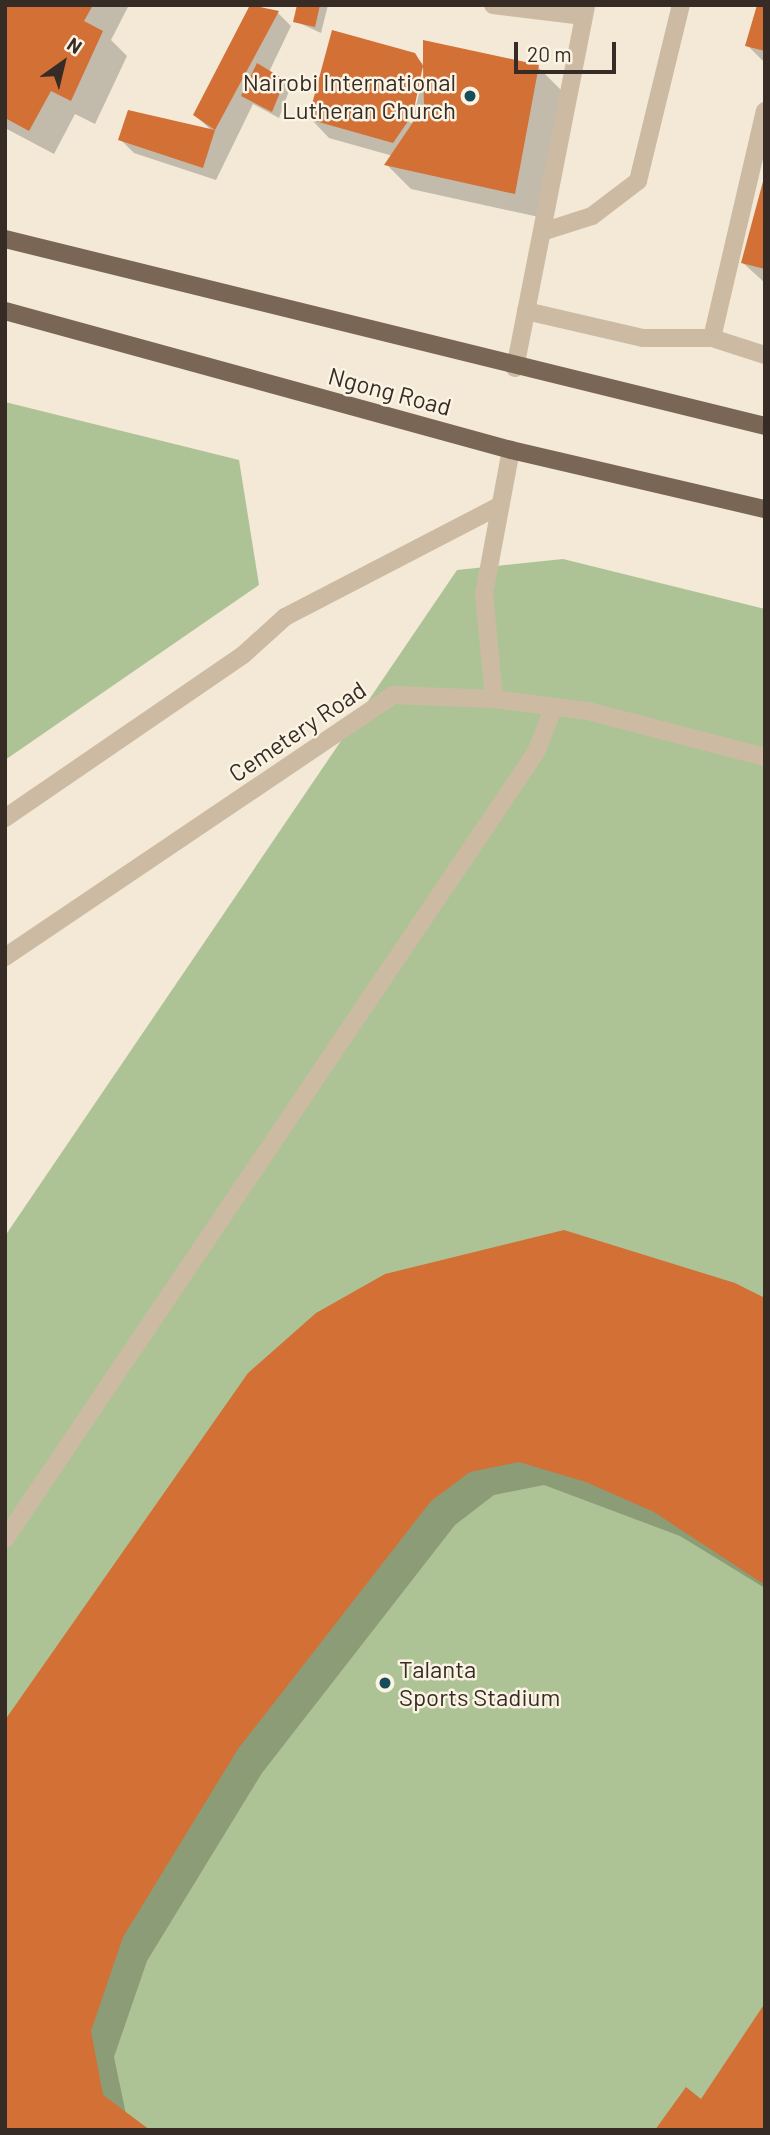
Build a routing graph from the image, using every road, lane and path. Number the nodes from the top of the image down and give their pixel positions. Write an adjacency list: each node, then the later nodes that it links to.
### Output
1 (493, 5): 3 (street)
2 (681, 5): 5 (street)
3 (584, 11): 5 (street)
4 (765, 111): 9 (street)
5 (542, 232): 8 (street)
6 (5, 239): 11 (main road)
7 (5, 311): 13 (main road, Ngong Road)
8 (526, 311): 9 (street); 11 (street)
9 (712, 338): 10 (street)
10 (765, 355)
11 (515, 368): 12 (main road)
12 (765, 426)
13 (511, 450): 14 (street); 15 (main road, Ngong Road)
14 (499, 506): 16 (street); 19 (street)
15 (765, 509)
16 (494, 699): 17 (street, Cemetery Road); 20 (street, Cemetery Road)
17 (554, 706): 18 (street, Cemetery Road); 21 (street)
18 (765, 757)
19 (5, 818)
20 (5, 957)
21 (5, 1539)

